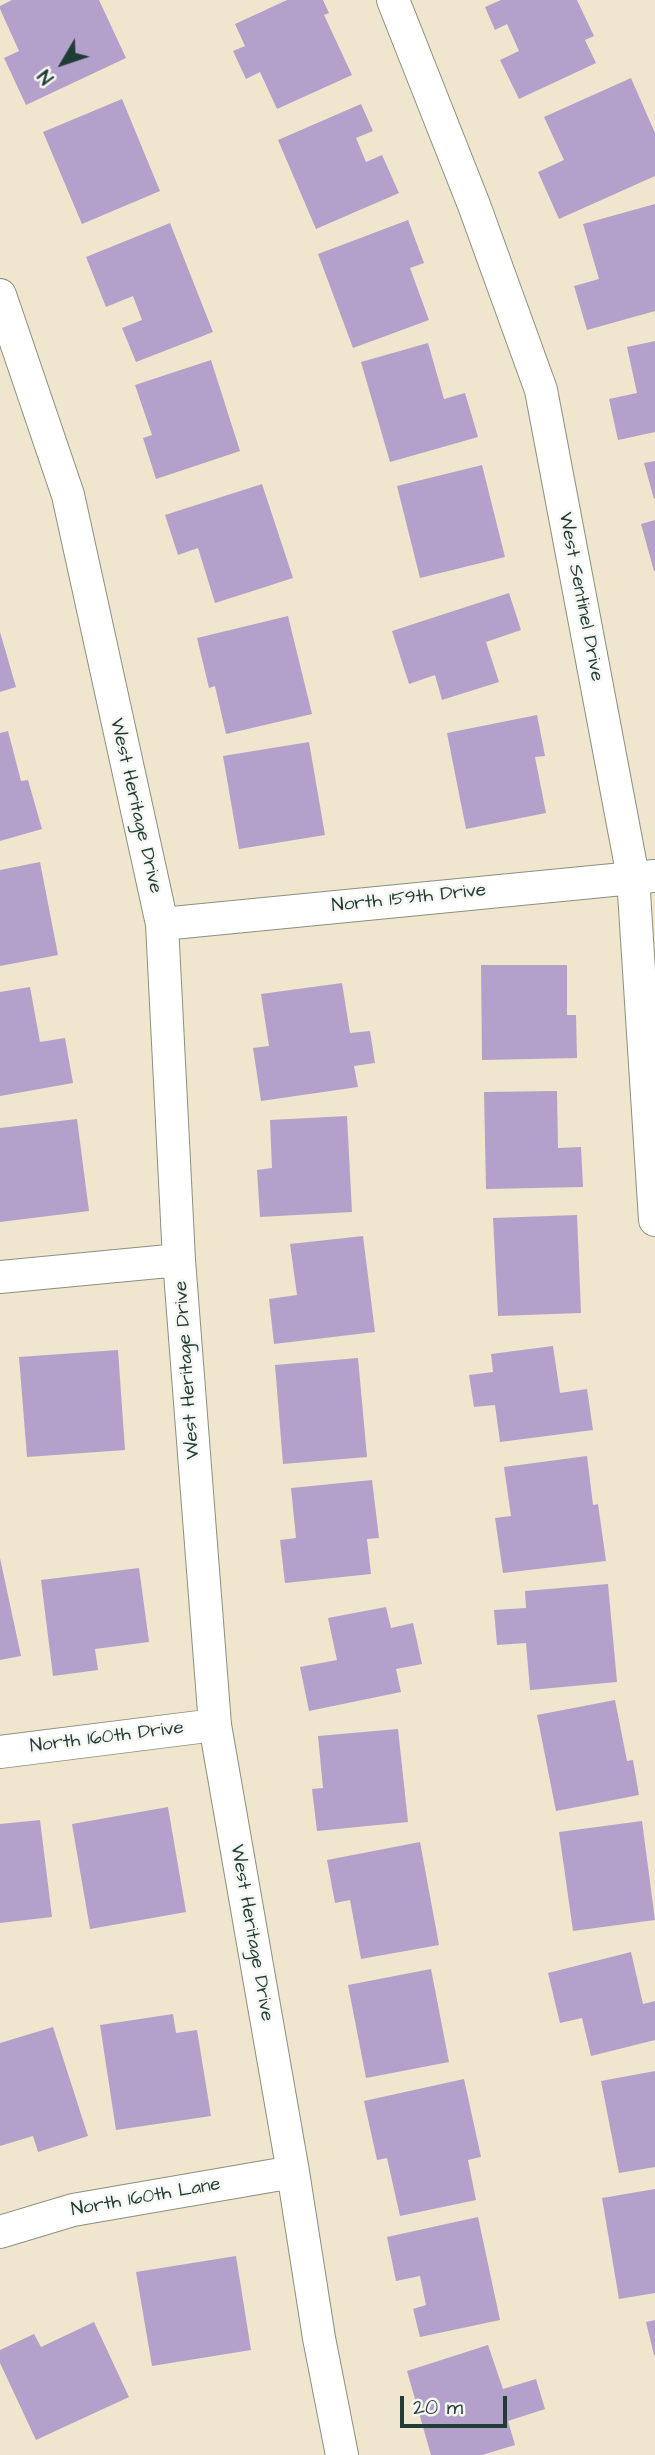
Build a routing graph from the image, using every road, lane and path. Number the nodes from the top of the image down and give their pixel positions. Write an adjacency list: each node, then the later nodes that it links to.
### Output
1 (393, 0): 3 (street, West Sentinel Drive)
2 (0, 295): 4 (street, West Heritage Drive)
3 (644, 877): 4 (street, North 159th Drive); 5 (street, West Sentinel Drive)
4 (162, 924): 6 (street, West Heritage Drive)
5 (655, 1220)
6 (179, 1260): 7 (street); 8 (street, West Heritage Drive)
7 (0, 1277)
8 (215, 1725): 9 (street, North 160th Drive); 10 (street, West Heritage Drive)
9 (0, 1752)
10 (293, 2172): 11 (street, North 160th Lane); 12 (street, West Heritage Drive)
11 (0, 2232)
12 (342, 2455)

